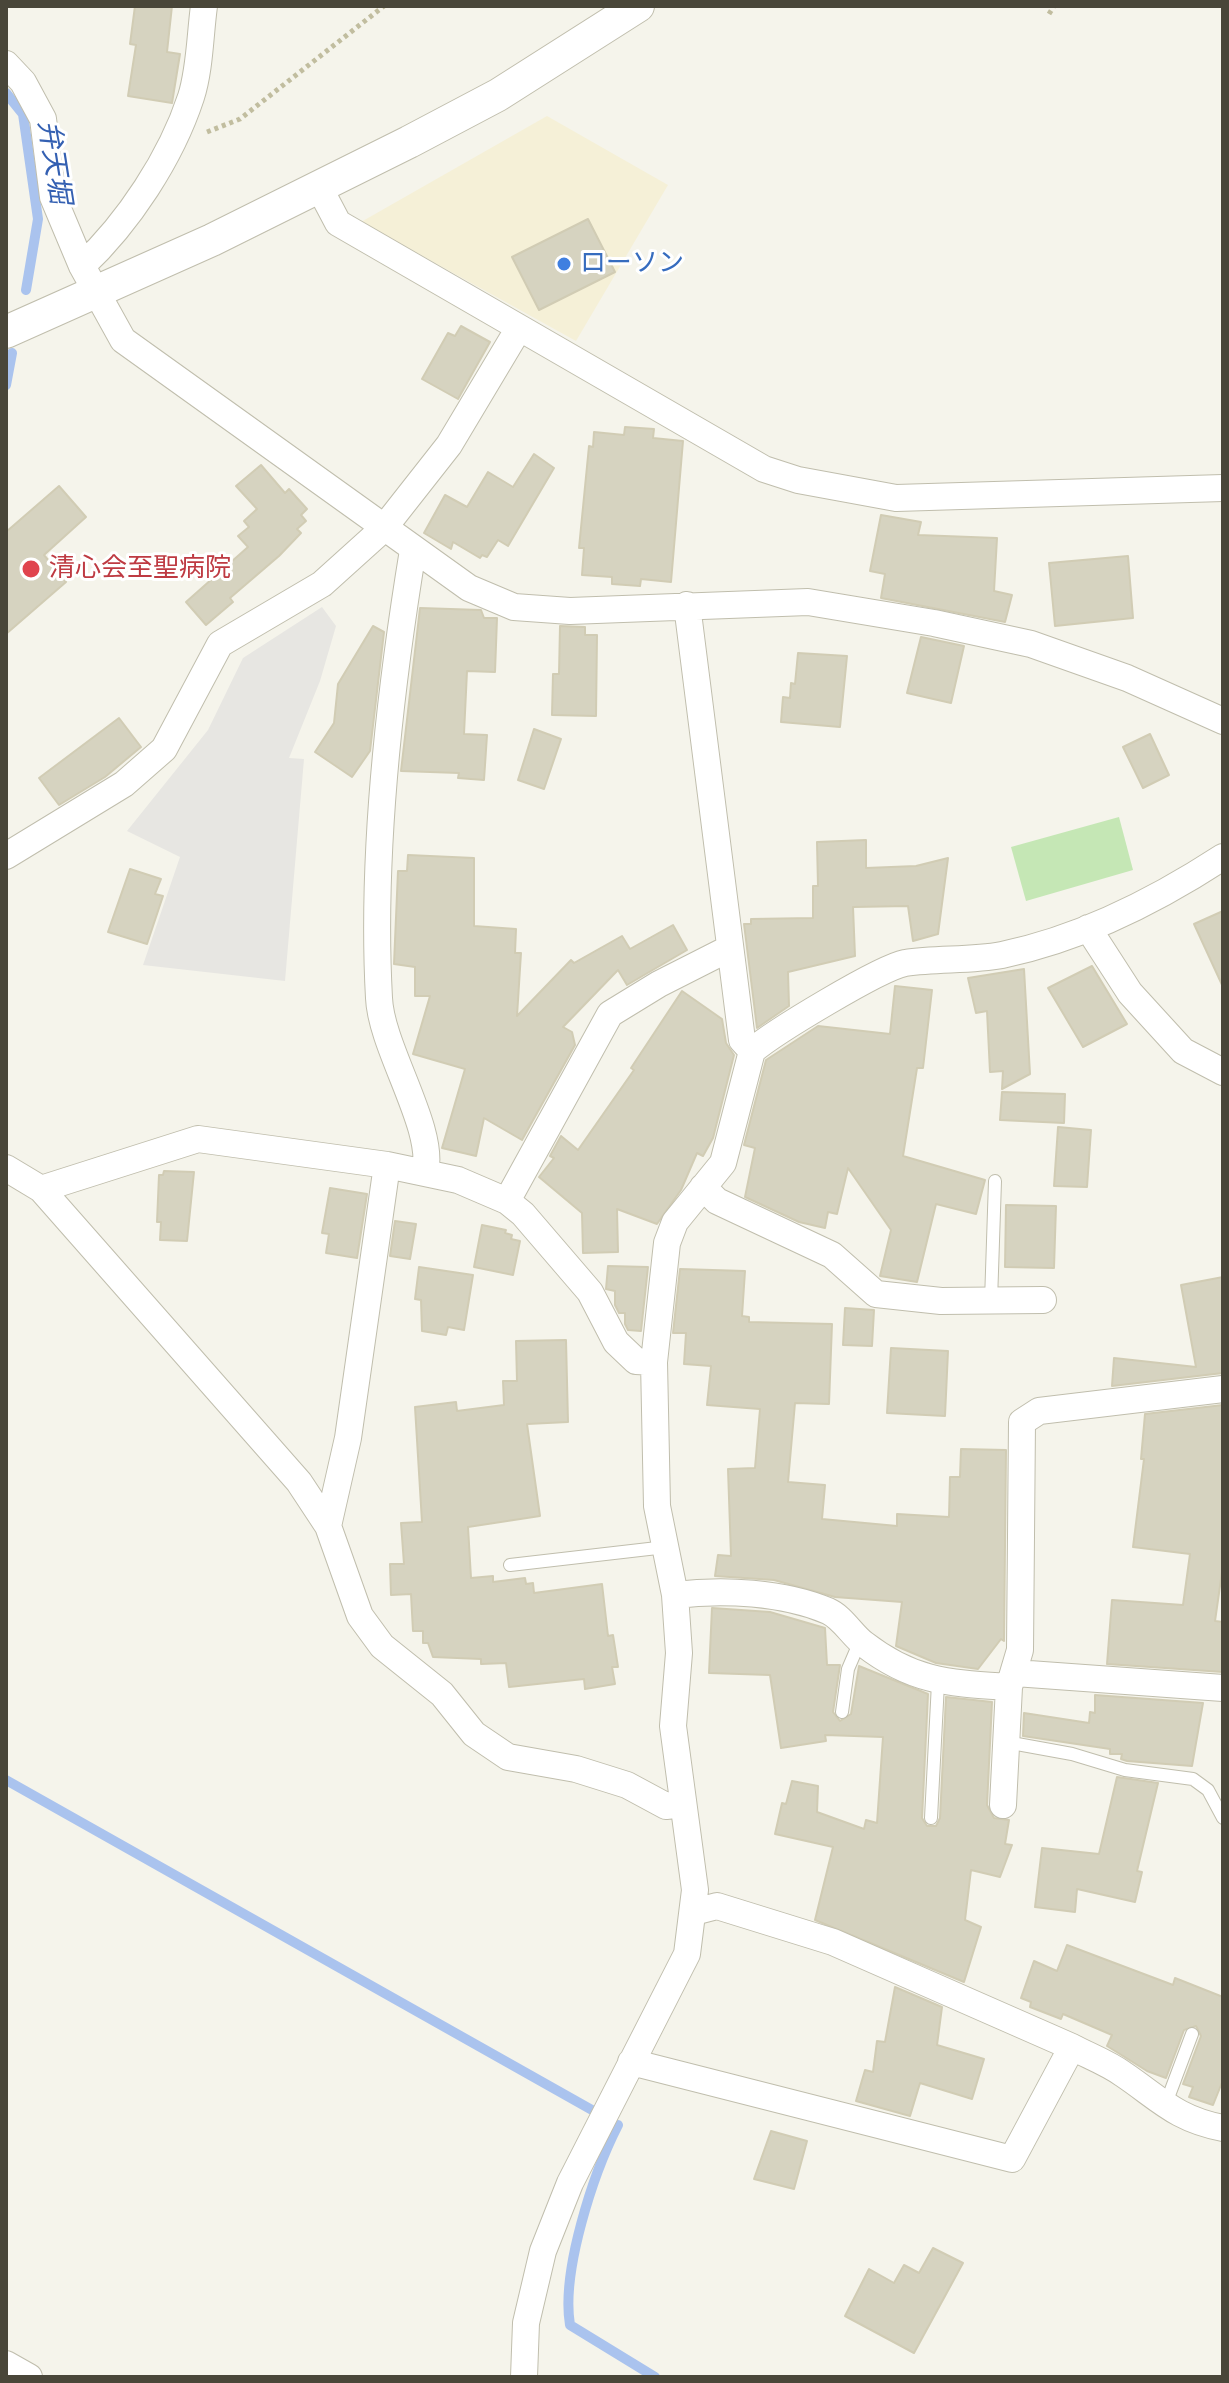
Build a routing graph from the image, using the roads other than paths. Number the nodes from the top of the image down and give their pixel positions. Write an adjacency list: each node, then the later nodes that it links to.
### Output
1 (204, 6): 5 (street)
2 (638, 6): 4 (street)
3 (6, 64): 5 (street)
4 (319, 187): 5 (street); 6 (street)
5 (89, 279): 7 (street); 9 (street)
6 (519, 328): 8 (street); 9 (street)
7 (6, 332)
8 (1223, 488)
9 (383, 529): 10 (street); 13 (street)
10 (413, 550): 11 (street); 21 (street)
11 (687, 605): 12 (street); 16 (street)
12 (1223, 721)
13 (6, 856)
14 (1223, 857): 15 (street)
15 (1088, 928): 17 (street); 18 (street)
16 (728, 949): 17 (street); 25 (street)
17 (752, 1051): 23 (street)
18 (1223, 1072)
19 (387, 1165): 21 (street); 24 (street); 30 (street)
20 (6, 1168): 24 (street)
21 (425, 1172): 25 (street)
22 (995, 1181): 27 (lane)
23 (703, 1187): 27 (street); 28 (street)
24 (41, 1189): 30 (street)
25 (507, 1201): 28 (street)
26 (1043, 1300): 27 (street)
27 (991, 1301)
28 (654, 1362): 31 (street)
29 (1223, 1389): 35 (street)
30 (328, 1526): 40 (street)
31 (666, 1547): 32 (lane); 33 (street)
32 (510, 1565)
33 (675, 1595): 34 (street); 40 (street)
34 (860, 1641): 36 (street); 38 (lane)
35 (1012, 1680): 36 (street); 37 (street); 39 (street)
36 (938, 1683): 42 (lane)
37 (1223, 1688)
38 (842, 1712)
39 (1006, 1742): 41 (street); 43 (lane)
40 (683, 1804): 44 (street)
41 (1003, 1805)
42 (931, 1818)
43 (1223, 1818)
44 (694, 1912): 46 (street); 47 (street)
45 (1192, 2034): 48 (lane)
46 (1072, 2047): 47 (street); 48 (street)
47 (631, 2062): 52 (street)
48 (1164, 2107): 49 (street)
49 (1222, 2127)
50 (6, 2364): 51 (street)
51 (29, 2377)
52 (524, 2377)

